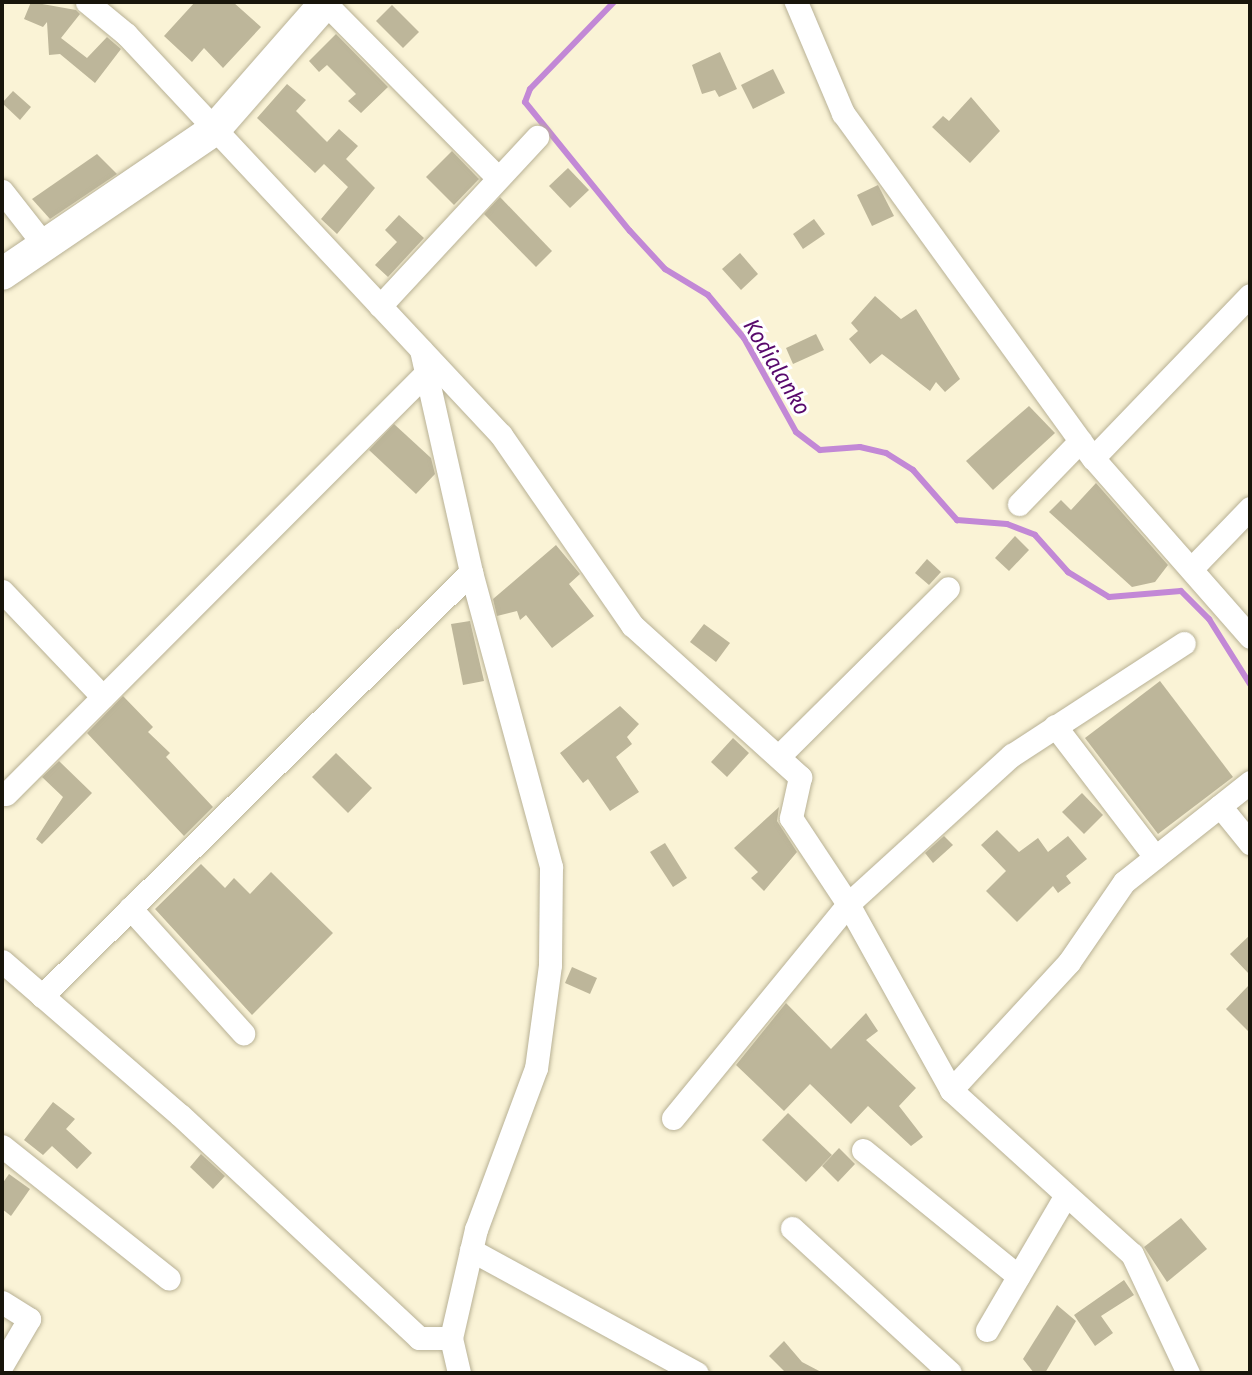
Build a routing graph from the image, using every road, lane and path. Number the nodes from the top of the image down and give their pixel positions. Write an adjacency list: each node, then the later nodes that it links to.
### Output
1 (87, 2): 4 (street)
2 (326, 2): 4 (street); 6 (street)
3 (796, 2): 14 (street)
4 (215, 129): 8 (street); 11 (street)
5 (537, 137): 6 (street)
6 (498, 178): 11 (street)
7 (2, 191): 8 (street)
8 (45, 246): 9 (street)
9 (2, 274)
10 (1250, 295): 14 (street)
11 (380, 306): 12 (street)
12 (421, 350): 13 (street); 25 (street)
13 (423, 376): 18 (street); 23 (street)
14 (1086, 449): 15 (street); 17 (street)
15 (1019, 504)
16 (1250, 508): 17 (street)
17 (1193, 567): 21 (street)
18 (471, 572): 32 (street); 42 (street)
19 (948, 588): 25 (street)
20 (2, 591): 23 (street)
21 (1250, 637)
22 (1184, 643): 24 (street)
23 (103, 697): 27 (street)
24 (1055, 726): 30 (street); 31 (street)
25 (779, 756): 31 (street)
26 (1250, 782): 28 (street)
27 (6, 794)
28 (1220, 806): 29 (street); 30 (street)
29 (1250, 843)
30 (1155, 857): 36 (street)
31 (848, 904): 36 (street); 37 (street)
32 (130, 908): 34 (street); 35 (street)
33 (2, 961): 34 (street)
34 (42, 996): 47 (street)
35 (243, 1032)
36 (951, 1090): 40 (street)
37 (673, 1118)
38 (2, 1146): 44 (street)
39 (863, 1150): 43 (street)
40 (1066, 1195): 43 (street); 52 (street)
41 (792, 1228): 51 (street)
42 (471, 1250): 47 (street); 50 (street)
43 (1018, 1276): 46 (street)
44 (169, 1279)
45 (2, 1302): 48 (street)
46 (987, 1331)
47 (451, 1338): 49 (street)
48 (2, 1365)
49 (459, 1373)
50 (697, 1373)
51 (950, 1373)
52 (1188, 1373)

